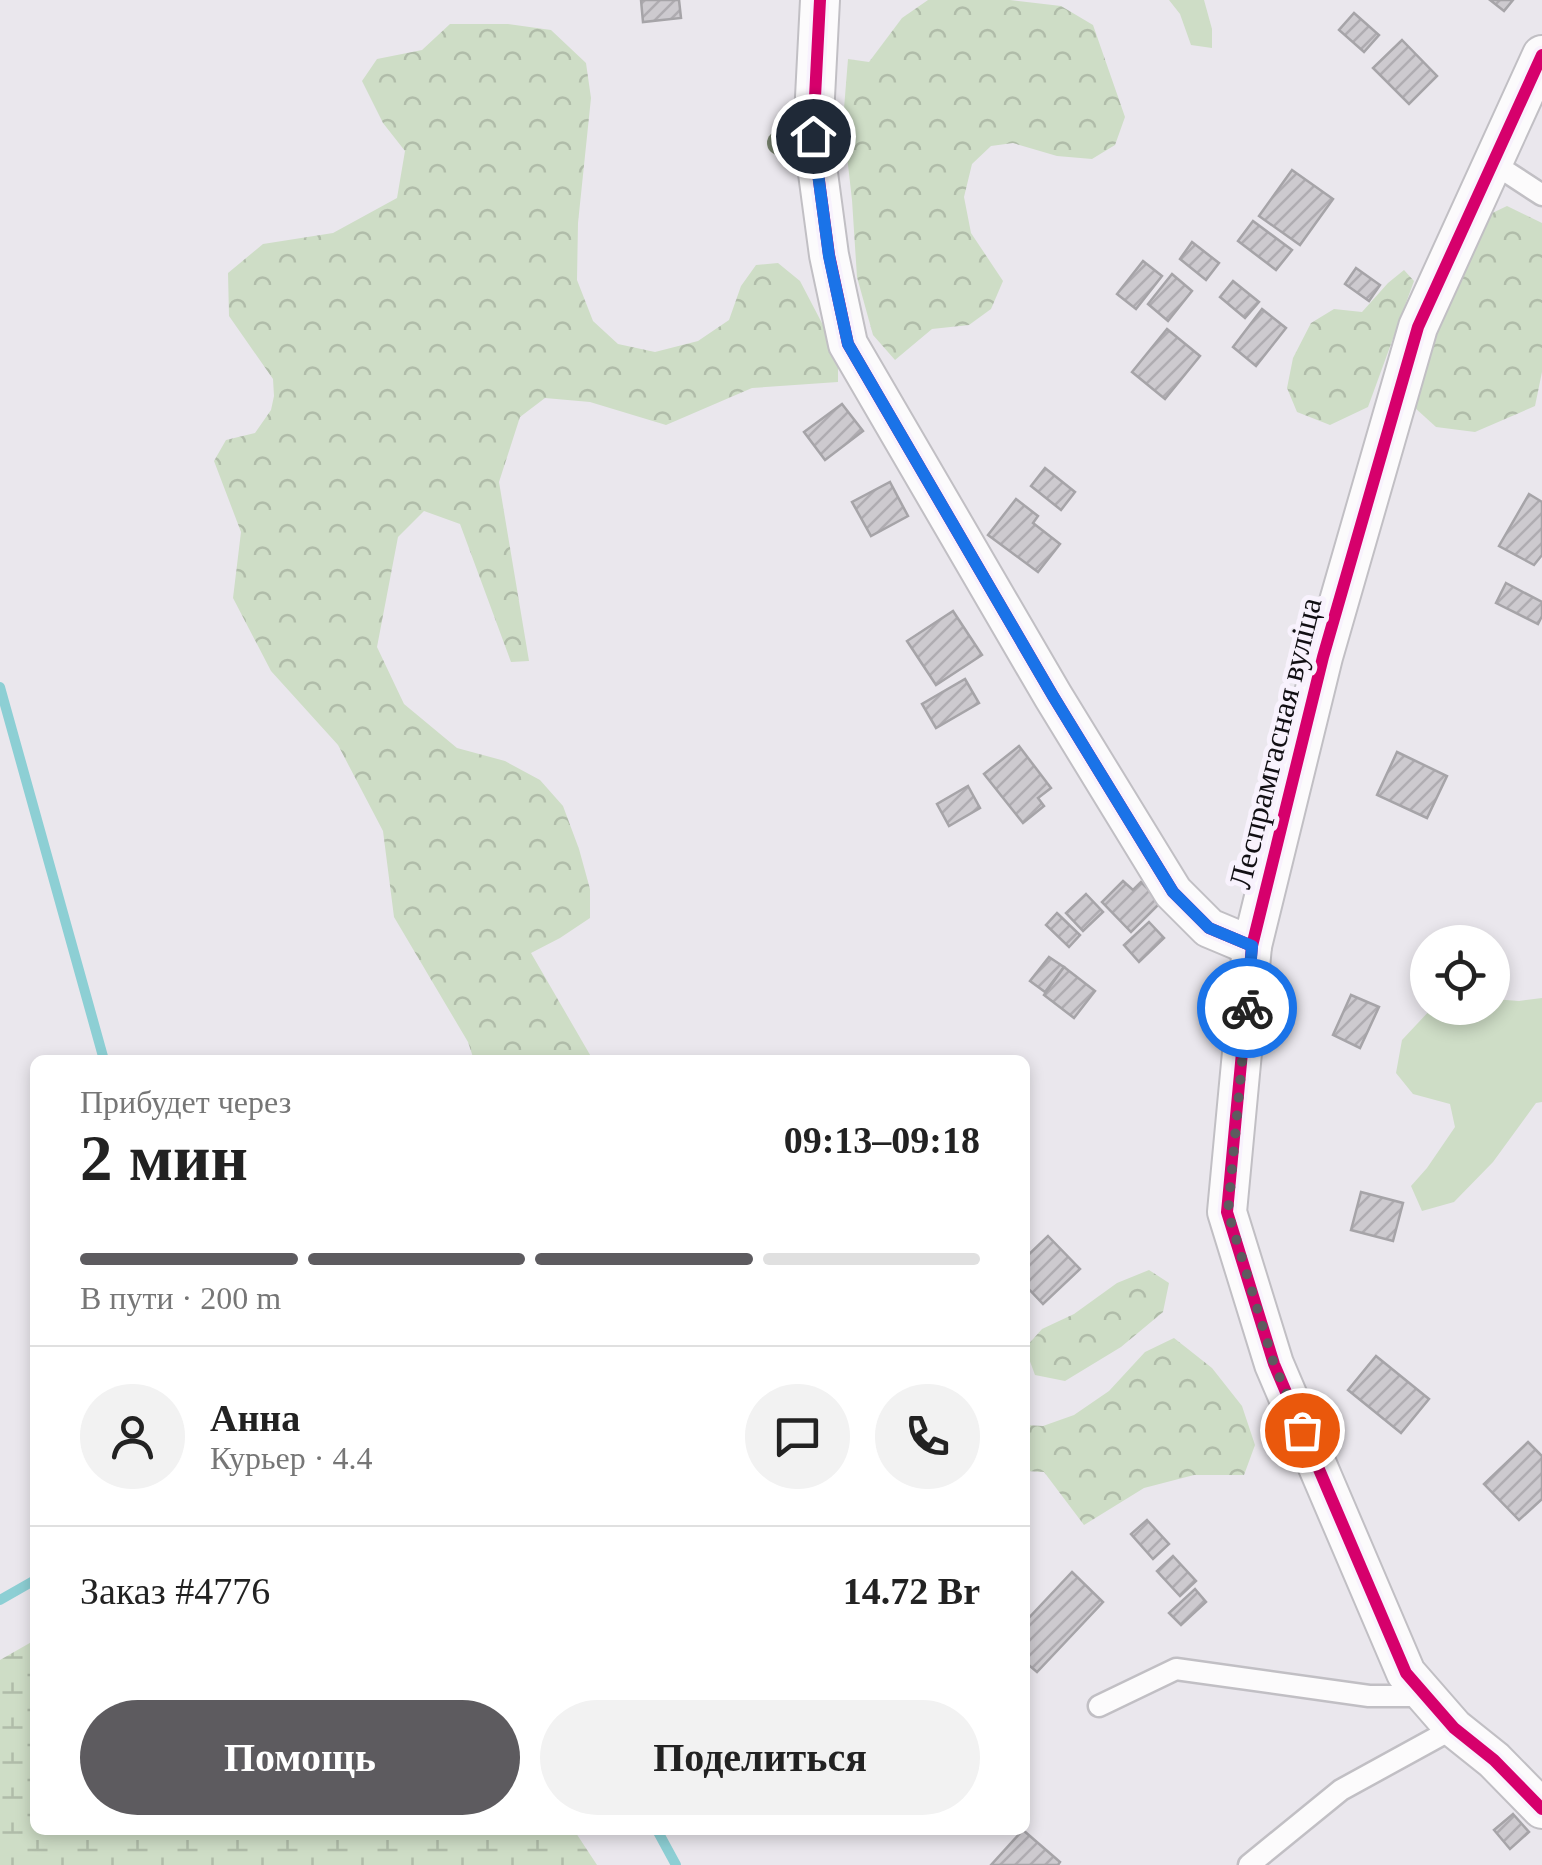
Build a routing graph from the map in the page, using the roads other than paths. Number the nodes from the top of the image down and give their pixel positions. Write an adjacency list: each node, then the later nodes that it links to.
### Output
1 (820, 0): 5 (street)
2 (1542, 55): 3 (street, Леспрамгасная вуліца)
3 (1493, 163): 4 (lane); 5 (street, Леспрамгасная вуліца)
4 (1542, 195)
5 (1252, 946): 6 (street, Леспрамгасная вуліца)
6 (1426, 1696): 7 (lane); 8 (street, Леспрамгасная вуліца)
7 (1099, 1706)
8 (1454, 1728): 9 (street, Леспрамгасная вуліца); 10 (lane)
9 (1542, 1809)
10 (1249, 1865)

